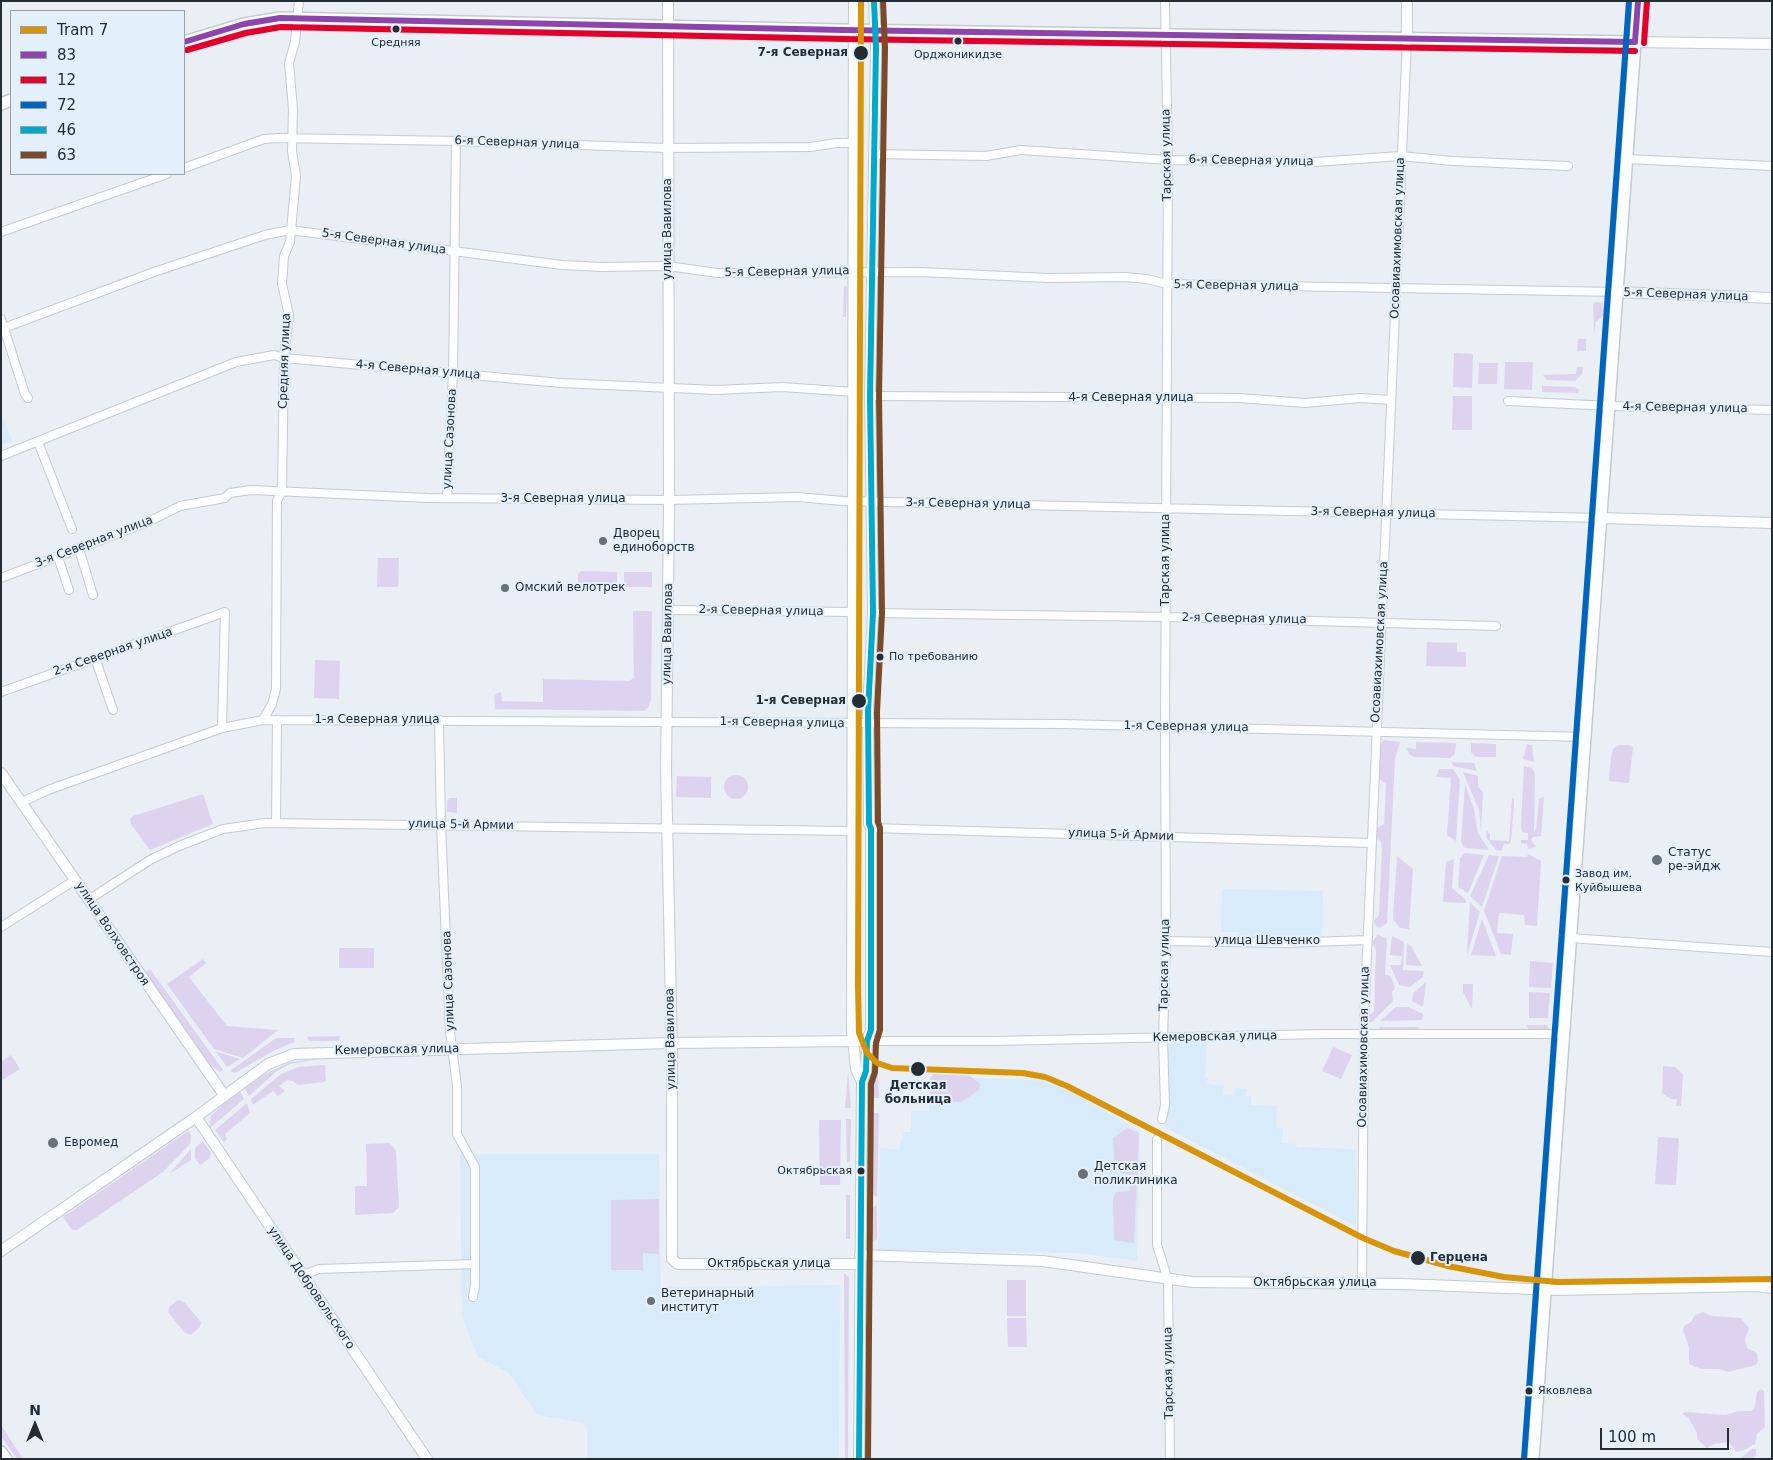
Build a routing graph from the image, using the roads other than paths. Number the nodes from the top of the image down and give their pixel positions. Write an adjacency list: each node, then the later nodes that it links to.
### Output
1 (299, 1): 8 (street, Средняя улица)
2 (668, 1): 9 (main road, улица Вавилова)
3 (854, 1): 10 (main road)
4 (874, 1): 11 (main road)
5 (1164, 1): 12 (street, Тарская улица)
6 (1408, 1): 13 (main road, Осоавиахимовская улица)
7 (1638, 1): 15 (main road)
8 (297, 18): 9 (main road); 14 (main road); 17 (street, Средняя улица)
9 (668, 25): 10 (main road); 20 (main road, улица Вавилова)
10 (854, 30): 11 (main road); 19 (main road)
11 (875, 30): 12 (main road); 21 (main road)
12 (1164, 35): 13 (main road); 24 (street, Тарская улица)
13 (1407, 39): 15 (main road); 22 (street, Осоавиахимовская улица)
14 (185, 42)
15 (1635, 42): 16 (main road); 23 (main road)
16 (1772, 44)
17 (293, 138): 18 (street, 6-я Северная улица); 27 (street, 6-я Северная улица); 29 (street, Средняя улица)
18 (456, 140): 20 (street, 6-я Северная улица); 31 (street, улица Сазонова)
19 (854, 143): 20 (street, 6-я Северная улица); 33 (main road)
20 (667, 148): 32 (main road, улица Вавилова)
21 (875, 154): 24 (street, 6-я Северная улица); 34 (main road)
22 (1401, 156): 24 (street, 6-я Северная улица); 25 (street, 6-я Северная улица); 36 (street, Осоавиахимовская улица)
23 (1627, 159): 26 (street); 37 (main road)
24 (1168, 160): 35 (street, Тарская улица)
25 (1568, 166)
26 (1772, 166)
27 (185, 168)
28 (164, 175): 30 (street)
29 (290, 230): 31 (street, 5-я Северная улица); 40 (street, 5-я Северная улица); 41 (street, Средняя улица)
30 (1, 232)
31 (455, 252): 32 (street, 5-я Северная улица); 42 (street, улица Сазонова)
32 (668, 266): 33 (street, 5-я Северная улица); 43 (main road, улица Вавилова)
33 (854, 272): 34 (street, 5-я Северная улица); 44 (main road)
34 (872, 272): 35 (street, 5-я Северная улица); 45 (main road)
35 (1167, 284): 36 (street, 5-я Северная улица); 47 (street, Тарская улица)
36 (1397, 290): 37 (street, 5-я Северная улица); 48 (street, Осоавиахимовская улица)
37 (1618, 292): 38 (main road, 5-я Северная улица); 50 (main road)
38 (1772, 298)
39 (1, 319): 40 (street)
40 (3, 329): 46 (street)
41 (284, 358): 42 (street, 4-я Северная улица); 52 (street, 4-я Северная улица); 54 (street, Средняя улица)
42 (454, 374): 43 (street, 4-я Северная улица); 55 (street, улица Сазонова)
43 (669, 388): 44 (street, 4-я Северная улица); 56 (main road, улица Вавилова)
44 (854, 392): 57 (main road)
45 (870, 396): 47 (street, 4-я Северная улица); 58 (main road)
46 (28, 398)
47 (1168, 399): 48 (street, 4-я Северная улица); 59 (street, Тарская улица)
48 (1391, 400): 60 (street, Осоавиахимовская улица)
49 (1508, 401): 50 (street, 4-я Северная улица)
50 (1610, 406): 51 (street, 4-я Северная улица); 61 (main road)
51 (1772, 410)
52 (38, 442): 53 (street, 4-я Северная улица); 63 (street)
53 (1, 456)
54 (282, 491): 55 (street, 3-я Северная улица); 64 (street, 3-я Северная улица); 78 (street, Средняя улица)
55 (447, 498): 56 (street, 3-я Северная улица)
56 (669, 500): 57 (street, 3-я Северная улица); 69 (main road, улица Вавилова)
57 (854, 501): 58 (street, 3-я Северная улица); 70 (main road)
58 (870, 502): 59 (street, 3-я Северная улица); 71 (main road)
59 (1167, 508): 60 (street, 3-я Северная улица); 72 (street, Тарская улица)
60 (1386, 514): 61 (street, 3-я Северная улица); 73 (street, Осоавиахимовская улица)
61 (1601, 518): 62 (main road, 3-я Северная улица); 87 (main road)
62 (1772, 523)
63 (72, 529)
64 (79, 549): 65 (street, 3-я Северная улица); 68 (street)
65 (58, 557): 66 (street, 3-я Северная улица); 67 (street)
66 (1, 578)
67 (69, 590)
68 (93, 595)
69 (668, 610): 70 (street, 2-я Северная улица); 81 (main road, улица Вавилова)
70 (853, 612): 83 (main road)
71 (873, 613): 72 (street, 2-я Северная улица); 82 (main road)
72 (1166, 617): 73 (street, 2-я Северная улица); 84 (street, Тарская улица)
73 (1381, 622): 74 (street, 2-я Северная улица); 86 (street, Осоавиахимовская улица)
74 (1496, 626)
75 (95, 658): 76 (street, 2-я Северная улица); 77 (street); 85 (street, 2-я Северная улица)
76 (1, 692)
77 (113, 710)
78 (263, 720): 79 (street, 1-я Северная улица); 85 (street, 1-я Северная улица)
79 (277, 720): 80 (street, 1-я Северная улица); 90 (street)
80 (439, 720): 81 (street, 1-я Северная улица); 91 (street, улица Сазонова)
81 (667, 722): 83 (street, 1-я Северная улица); 92 (main road, улица Вавилова)
82 (868, 723): 83 (street, 1-я Северная улица); 84 (street, 1-я Северная улица); 93 (main road)
83 (853, 724): 94 (main road)
84 (1165, 727): 86 (street, 1-я Северная улица); 95 (street, Тарская улица)
85 (222, 728): 89 (street, 1-я Северная улица)
86 (1376, 732): 87 (street, 1-я Северная улица); 96 (street, Осоавиахимовская улица)
87 (1585, 737): 100 (main road)
88 (1, 772): 89 (main road, улица Волховстроя)
89 (22, 802): 97 (main road, улица Волховстроя)
90 (276, 823): 91 (street, улица 5-й Армии); 98 (street, улица 5-й Армии)
91 (441, 825): 92 (street, улица 5-й Армии); 110 (street, улица Сазонова)
92 (667, 828): 94 (street, улица 5-й Армии); 109 (main road, улица Вавилова)
93 (871, 828): 95 (street, улица 5-й Армии); 108 (main road)
94 (852, 831): 107 (main road)
95 (1165, 836): 96 (street, улица 5-й Армии); 102 (street, Тарская улица)
96 (1371, 843): 101 (street, Осоавиахимовская улица)
97 (75, 880): 98 (main road, улица Волховстроя); 99 (street)
98 (88, 900): 112 (main road, улица Волховстроя)
99 (1, 927)
100 (1570, 938): 103 (street); 104 (main road)
101 (1367, 940): 102 (street, улица Шевченко); 105 (street, Осоавиахимовская улица)
102 (1166, 941): 106 (street, Тарская улица)
103 (1772, 952)
104 (1563, 1034): 105 (street, Кемеровская улица); 124 (main road)
105 (1364, 1035): 106 (street, Кемеровская улица); 122 (street, Осоавиахимовская улица)
106 (1163, 1039): 108 (street, Кемеровская улица); 114 (street, Тарская улица)
107 (853, 1041): 108 (main road, Кемеровская улица); 109 (main road, Кемеровская улица); 111 (main road)
108 (867, 1041): 111 (main road)
109 (671, 1043): 110 (main road, Кемеровская улица); 119 (main road, улица Вавилова)
110 (452, 1049): 112 (main road, Кемеровская улица); 118 (street, улица Сазонова)
111 (862, 1082): 117 (main road)
112 (224, 1095): 113 (main road, Кемеровская улица)
113 (196, 1117): 116 (main road, Кемеровская улица); 120 (main road, улица Добровольского)
114 (1162, 1119)
115 (1157, 1139): 121 (street, Тарская улица)
116 (1, 1251)
117 (860, 1260): 119 (main road, Октябрьская улица); 121 (main road, Октябрьская улица); 129 (main road)
118 (475, 1264): 120 (street); 125 (street, улица Сазонова)
119 (678, 1264)
120 (303, 1275): 128 (main road, улица Добровольского)
121 (1168, 1280): 122 (main road, Октябрьская улица); 130 (street, Тарская улица)
122 (1362, 1283): 124 (main road, Октябрьская улица)
123 (1772, 1288): 124 (main road, Октябрьская улица)
124 (1544, 1289): 131 (main road)
125 (473, 1297)
126 (1, 1452): 127 (main road)
127 (6, 1459)
128 (427, 1459)
129 (859, 1459)
130 (1170, 1459)
131 (1532, 1459)

